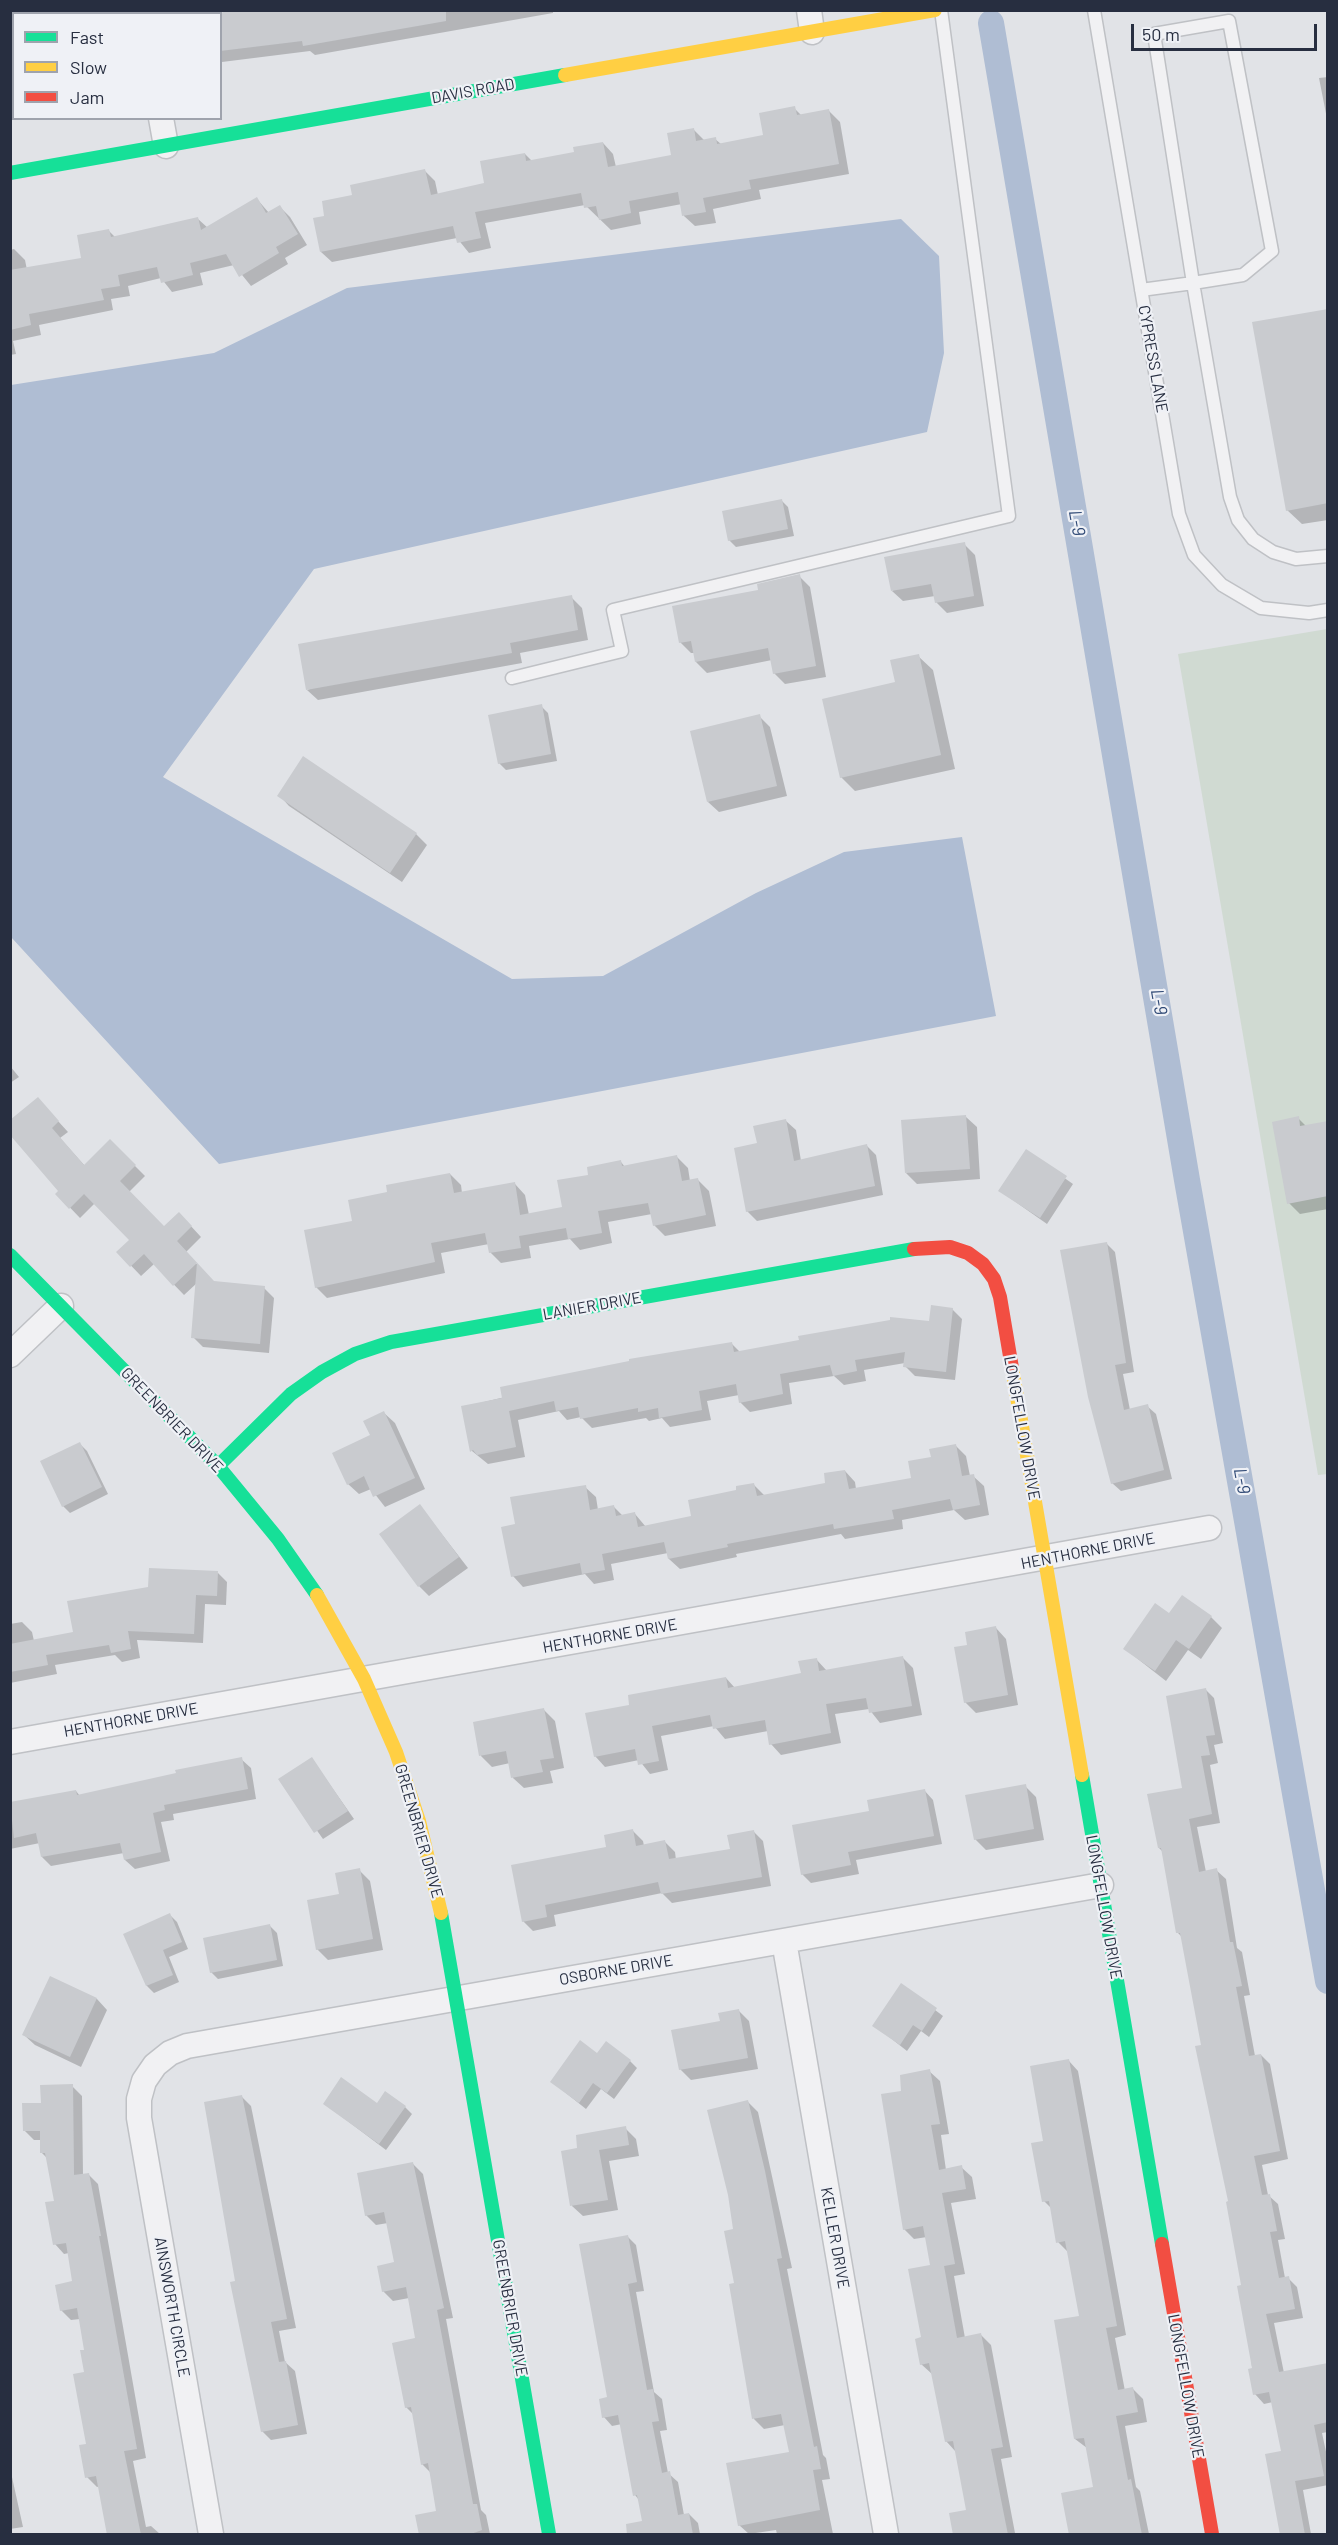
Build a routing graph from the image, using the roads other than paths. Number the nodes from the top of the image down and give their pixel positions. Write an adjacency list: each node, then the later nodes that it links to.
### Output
1 (935, 10): 4 (street, DAVIS ROAD)
2 (941, 10): 12 (lane)
3 (1094, 10): 9 (lane, CYPRESS LANE)
4 (810, 21): 6 (street, DAVIS ROAD)
5 (161, 120): 6 (street)
6 (166, 146): 7 (street, DAVIS ROAD)
7 (10, 173)
8 (1193, 283): 8 (lane); 9 (lane); 10 (lane)
9 (1141, 290): 11 (lane, CYPRESS LANE)
10 (1328, 556)
11 (1328, 610)
12 (512, 678)
13 (10, 1255): 15 (street, GREENBRIER DRIVE)
14 (994, 1279): 17 (street, LANIER DRIVE); 19 (street, LONGFELLOW DRIVE)
15 (61, 1306): 16 (street); 17 (street, GREENBRIER DRIVE)
16 (10, 1355)
17 (218, 1466): 20 (street, GREENBRIER DRIVE)
18 (1209, 1528): 19 (street, HENTHORNE DRIVE)
19 (1045, 1559): 20 (street, HENTHORNE DRIVE); 22 (street, LONGFELLOW DRIVE)
20 (364, 1679): 21 (street, HENTHORNE DRIVE); 24 (street, GREENBRIER DRIVE)
21 (10, 1742)
22 (1101, 1885): 23 (street, OSBORNE DRIVE); 29 (street, LONGFELLOW DRIVE)
23 (784, 1941): 24 (street, OSBORNE DRIVE); 28 (street, KELLER DRIVE)
24 (456, 1999): 25 (street, OSBORNE DRIVE); 27 (street, GREENBRIER DRIVE)
25 (144, 2080): 26 (street, AINSWORTH CIRCLE)
26 (211, 2535)
27 (549, 2535)
28 (886, 2535)
29 (1212, 2535)

